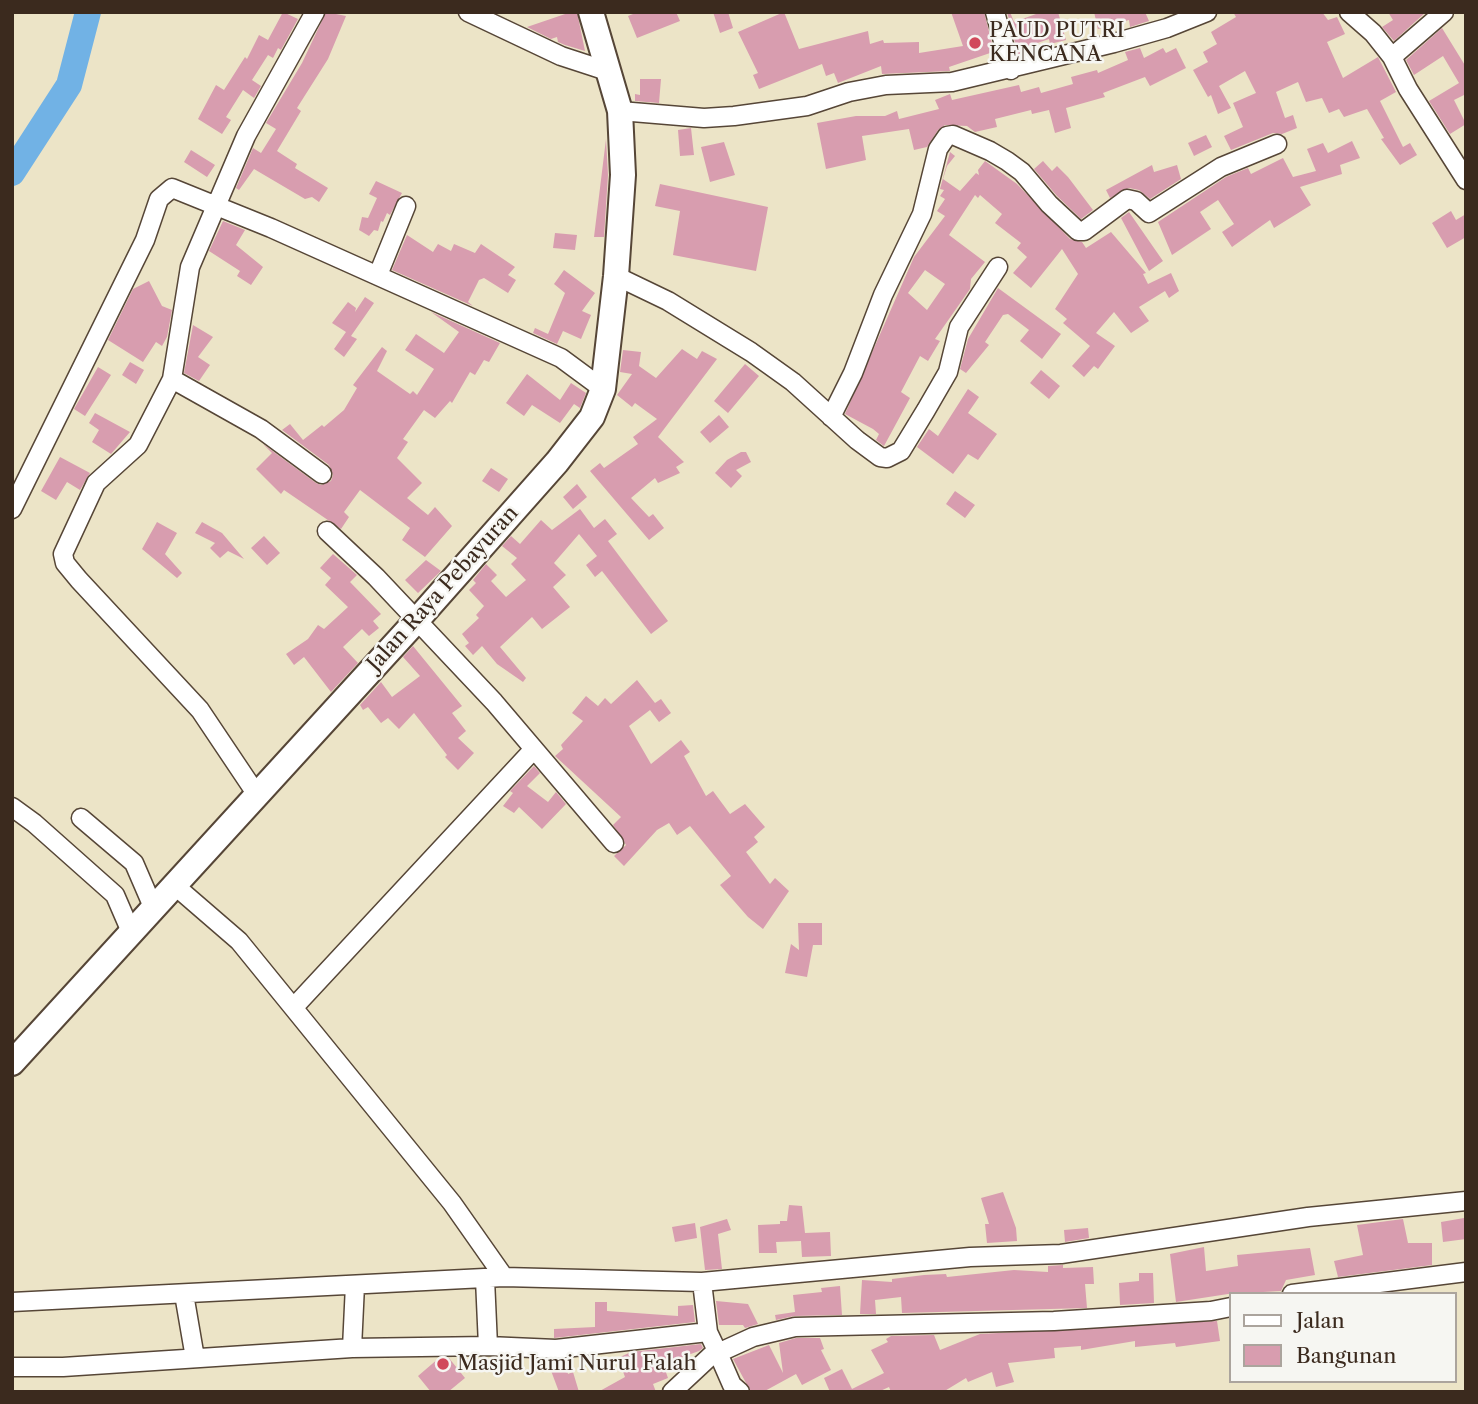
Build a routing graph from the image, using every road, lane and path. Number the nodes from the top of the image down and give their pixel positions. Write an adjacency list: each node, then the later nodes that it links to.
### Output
1 (315, 12): 15 (street)
2 (468, 12): 10 (street)
3 (591, 12): 10 (main road, Jalan Raya Pebayuran)
4 (995, 12): 9 (street)
5 (1207, 12): 9 (street)
6 (1349, 12): 8 (street)
7 (1444, 12): 8 (street)
8 (1392, 57): 13 (street)
9 (1011, 70): 11 (street)
10 (610, 72): 11 (main road, Jalan Raya Pebayuran)
11 (620, 111): 18 (main road, Jalan Raya Pebayuran)
12 (1277, 144): 21 (street)
13 (1466, 180)
14 (406, 206): 17 (street)
15 (217, 207): 17 (street); 19 (street); 23 (street)
16 (999, 267): 21 (street)
17 (378, 275): 20 (street)
18 (616, 276): 20 (main road, Jalan Raya Pebayuran); 21 (street)
19 (172, 379): 22 (street); 27 (street)
20 (603, 389): 25 (main road, Jalan Raya Pebayuran)
21 (831, 417)
22 (322, 474)
23 (12, 509)
24 (327, 531): 25 (street)
25 (417, 620): 26 (street); 27 (main road, Jalan Raya Pebayuran)
26 (534, 749): 30 (street); 34 (street)
27 (257, 795): 31 (main road, Jalan Raya Pebayuran)
28 (12, 807): 33 (street)
29 (81, 818): 32 (street)
30 (614, 843)
31 (173, 884): 32 (main road, Jalan Raya Pebayuran); 34 (street)
32 (153, 908): 33 (main road, Jalan Raya Pebayuran)
33 (131, 932): 35 (main road, Jalan Raya Pebayuran)
34 (294, 1007): 38 (street)
35 (12, 1063)
36 (1466, 1201): 40 (street)
37 (1466, 1272): 42 (street)
38 (504, 1277): 39 (street); 40 (street)
39 (485, 1279): 41 (street); 47 (street)
40 (702, 1282): 46 (street)
41 (355, 1285): 43 (street); 48 (street)
42 (1309, 1292)
43 (184, 1294): 44 (street); 50 (street)
44 (12, 1302)
45 (1230, 1307): 49 (street)
46 (708, 1332): 47 (street); 49 (street)
47 (488, 1346): 48 (street)
48 (352, 1348): 50 (street)
49 (717, 1352): 52 (street); 53 (street)
50 (195, 1358): 51 (street)
51 (12, 1367)
52 (672, 1392)
53 (740, 1392)

